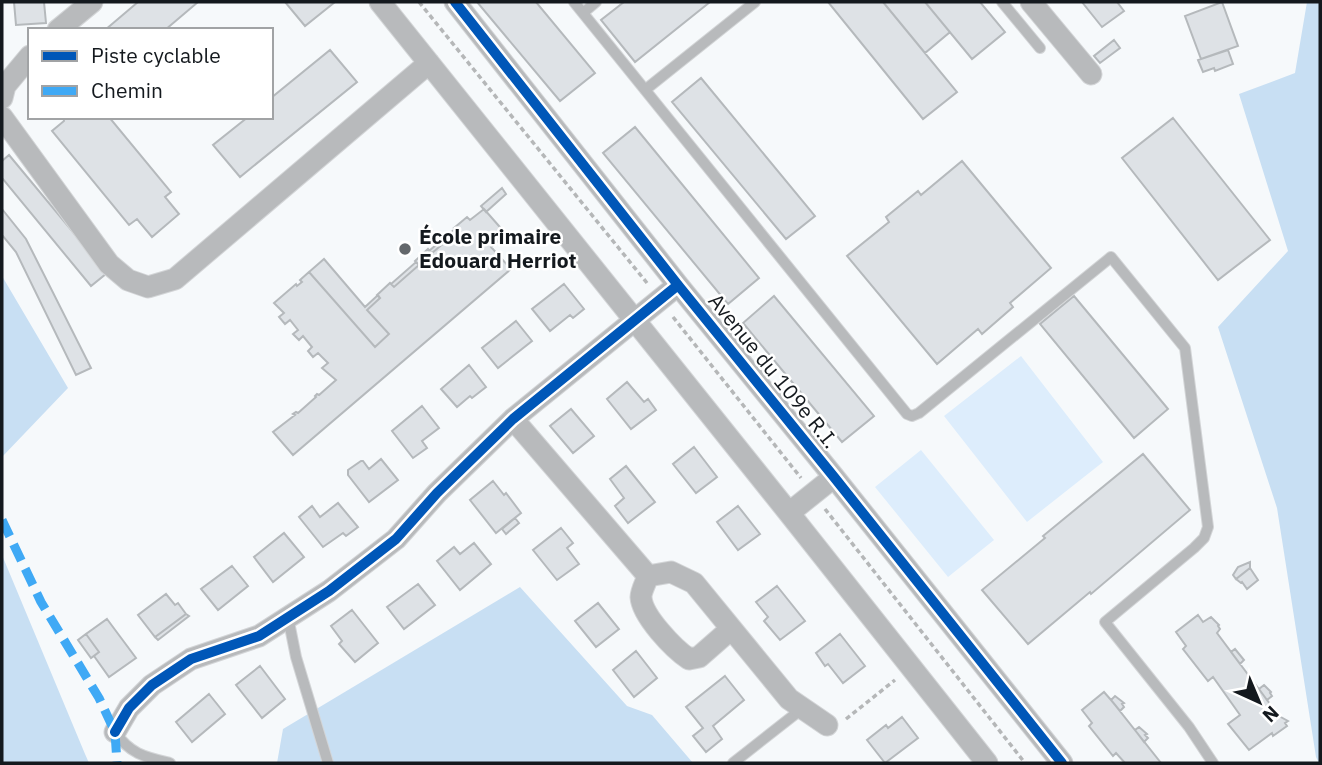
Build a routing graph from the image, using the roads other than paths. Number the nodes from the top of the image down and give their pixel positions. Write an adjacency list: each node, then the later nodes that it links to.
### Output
1 (380, 2): 13 (street)
2 (455, 2): 18 (street, Avenue du 109e R.I.)
3 (574, 2): 9 (lane)
4 (596, 2): 9 (lane)
5 (755, 2): 15 (lane)
6 (1002, 2): 11 (lane)
7 (1031, 2): 14 (street)
8 (80, 6): 10 (street)
9 (583, 13): 15 (lane)
10 (60, 28)
11 (1040, 48)
12 (28, 58): 16 (street)
13 (429, 63): 17 (street); 19 (street)
14 (1091, 74)
15 (645, 90): 34 (lane)
16 (2, 98)
17 (2, 117)
18 (678, 285): 19 (street); 21 (street, Avenue du 109e R.I.)
19 (634, 320): 20 (street); 22 (street)
20 (513, 419): 23 (street); 24 (street)
21 (834, 477): 22 (street); 33 (street, Avenue du 109e R.I.)
22 (789, 513): 32 (street)
23 (648, 576): 25 (street); 25 (street)
24 (288, 617): 28 (street); 30 (lane)
25 (731, 629): 26 (street)
26 (803, 708): 27 (street); 31 (lane)
27 (827, 725)
28 (116, 732): 29 (lane)
29 (170, 763)
30 (328, 763)
31 (733, 763)
32 (987, 763)
33 (1062, 763)
34 (1213, 763)

